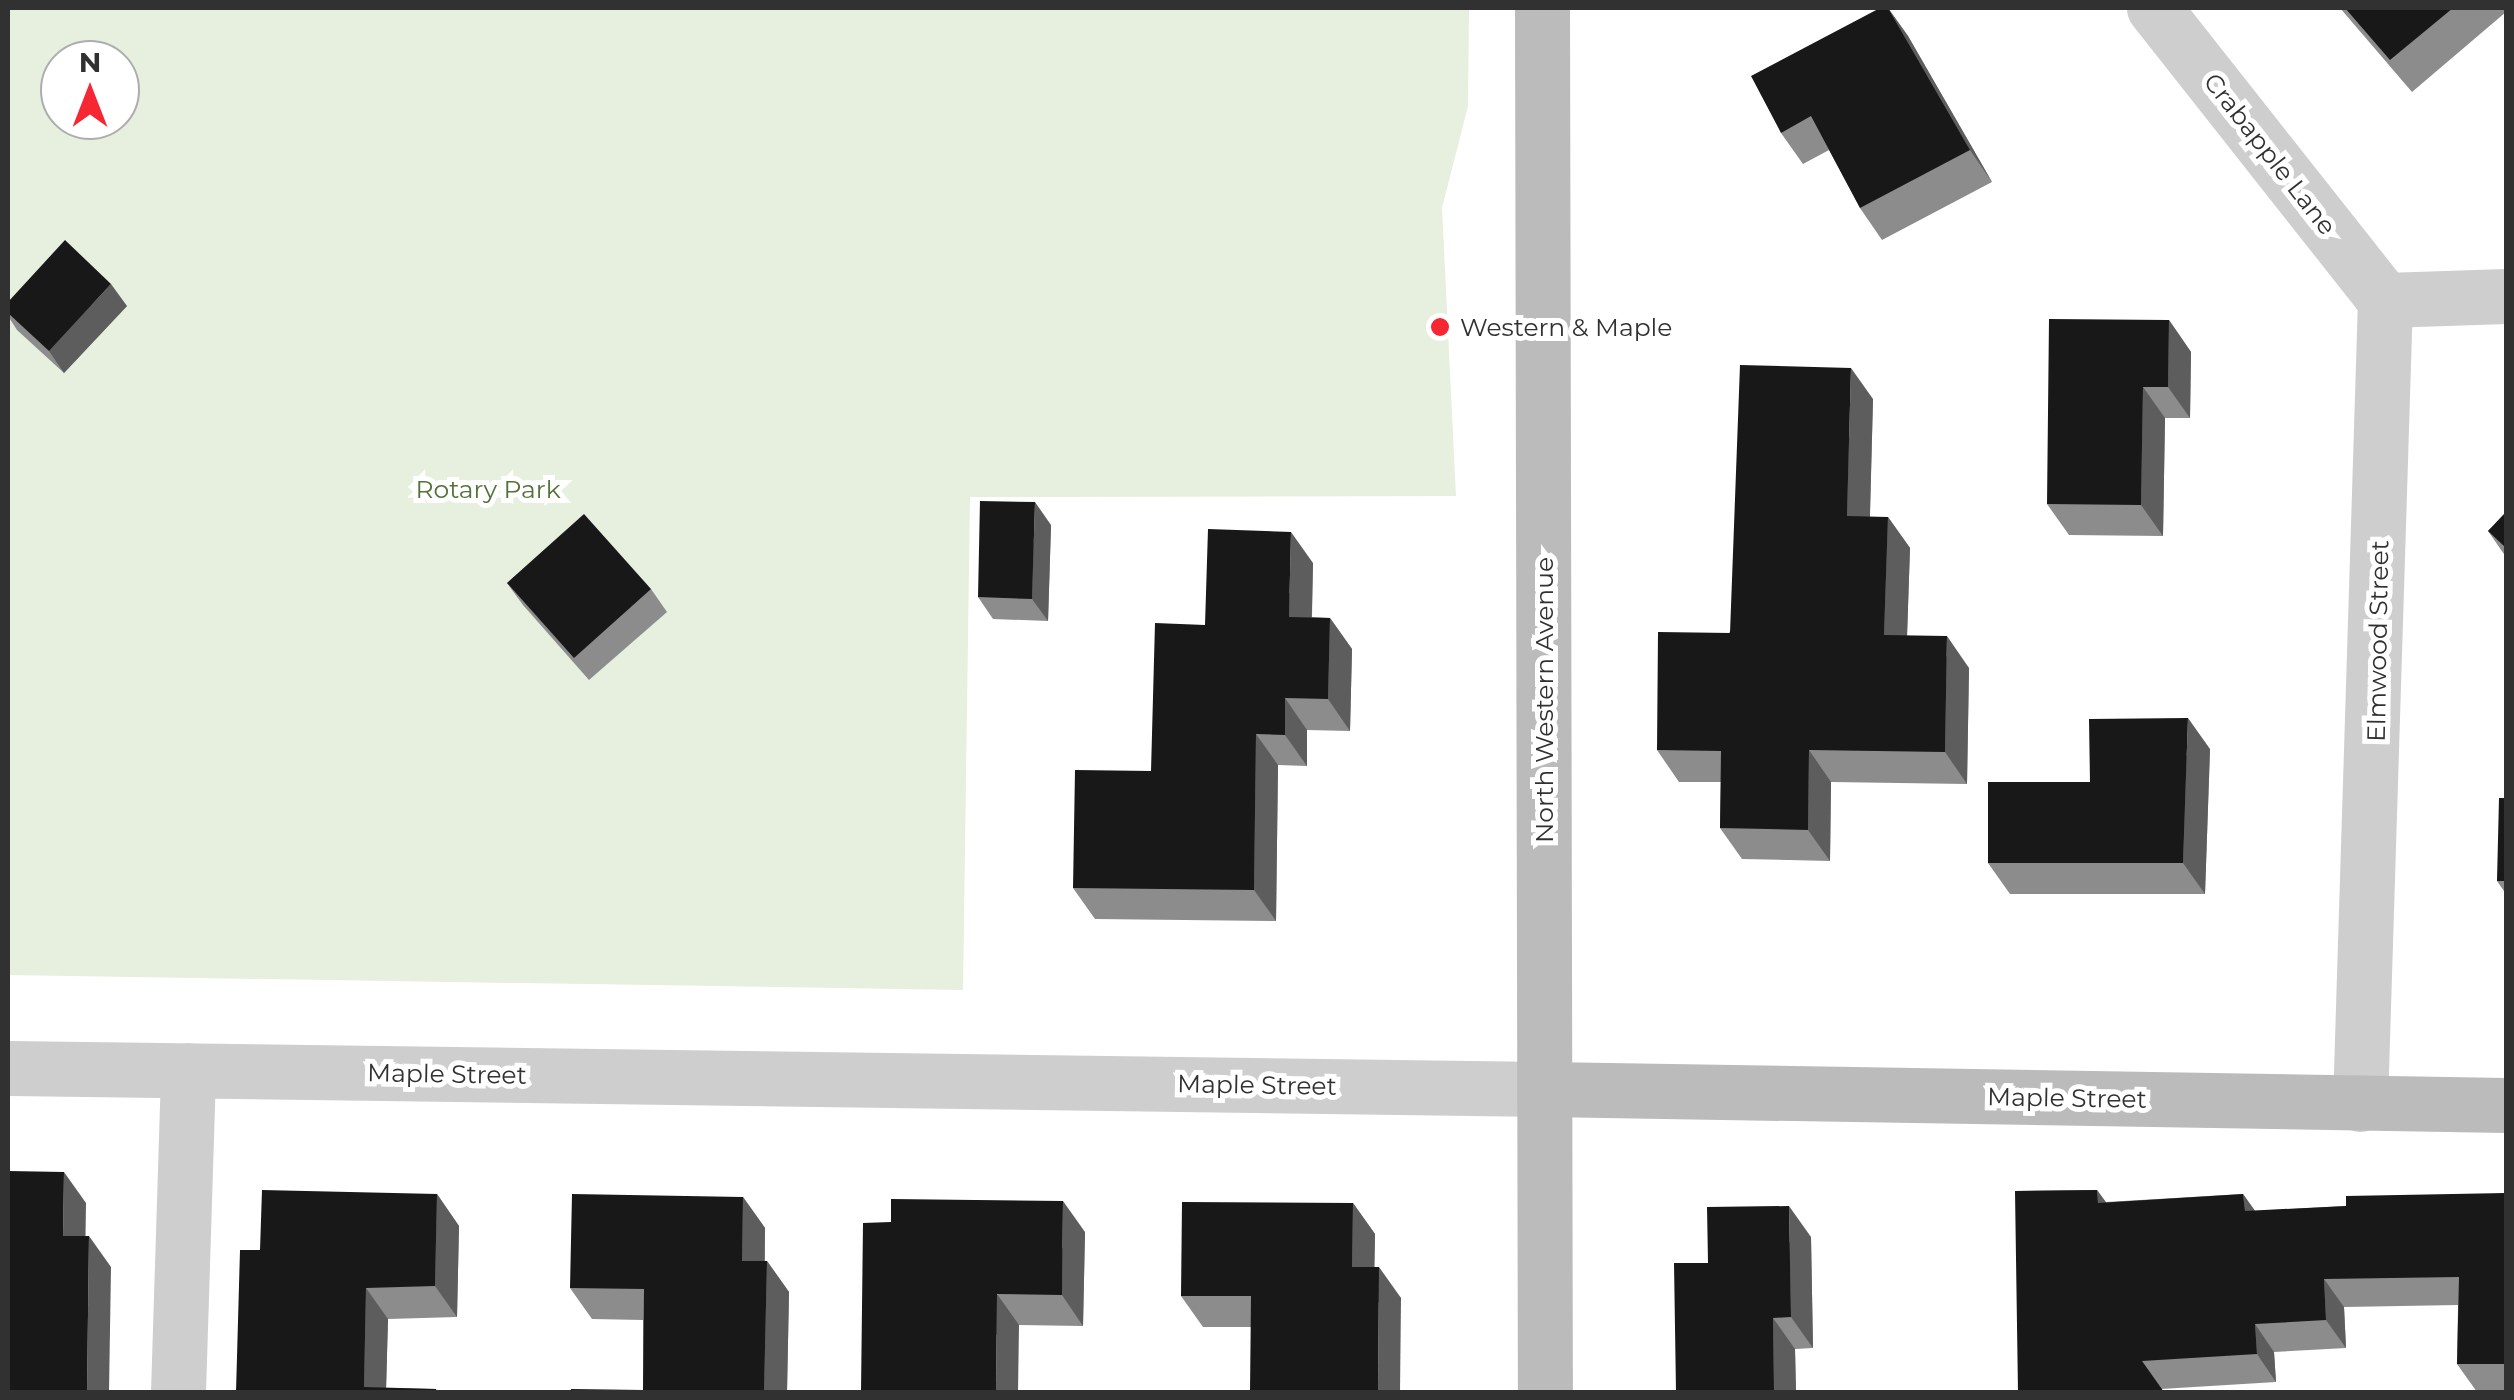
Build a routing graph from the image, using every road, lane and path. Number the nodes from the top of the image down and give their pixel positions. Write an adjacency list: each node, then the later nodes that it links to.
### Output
1 (1542, 8): 7 (main road, North Western Avenue)
2 (2154, 8): 4 (street, Crabapple Lane)
3 (2506, 296): 4 (street)
4 (2385, 300): 8 (street, Elmwood Street)
5 (8, 1068): 6 (street, Maple Street)
6 (188, 1070): 7 (street, Maple Street); 10 (street)
7 (1546, 1089): 8 (main road, Maple Street); 11 (main road, North Western Avenue)
8 (2360, 1104): 9 (main road, Maple Street)
9 (2506, 1105)
10 (178, 1392)
11 (1545, 1392)

